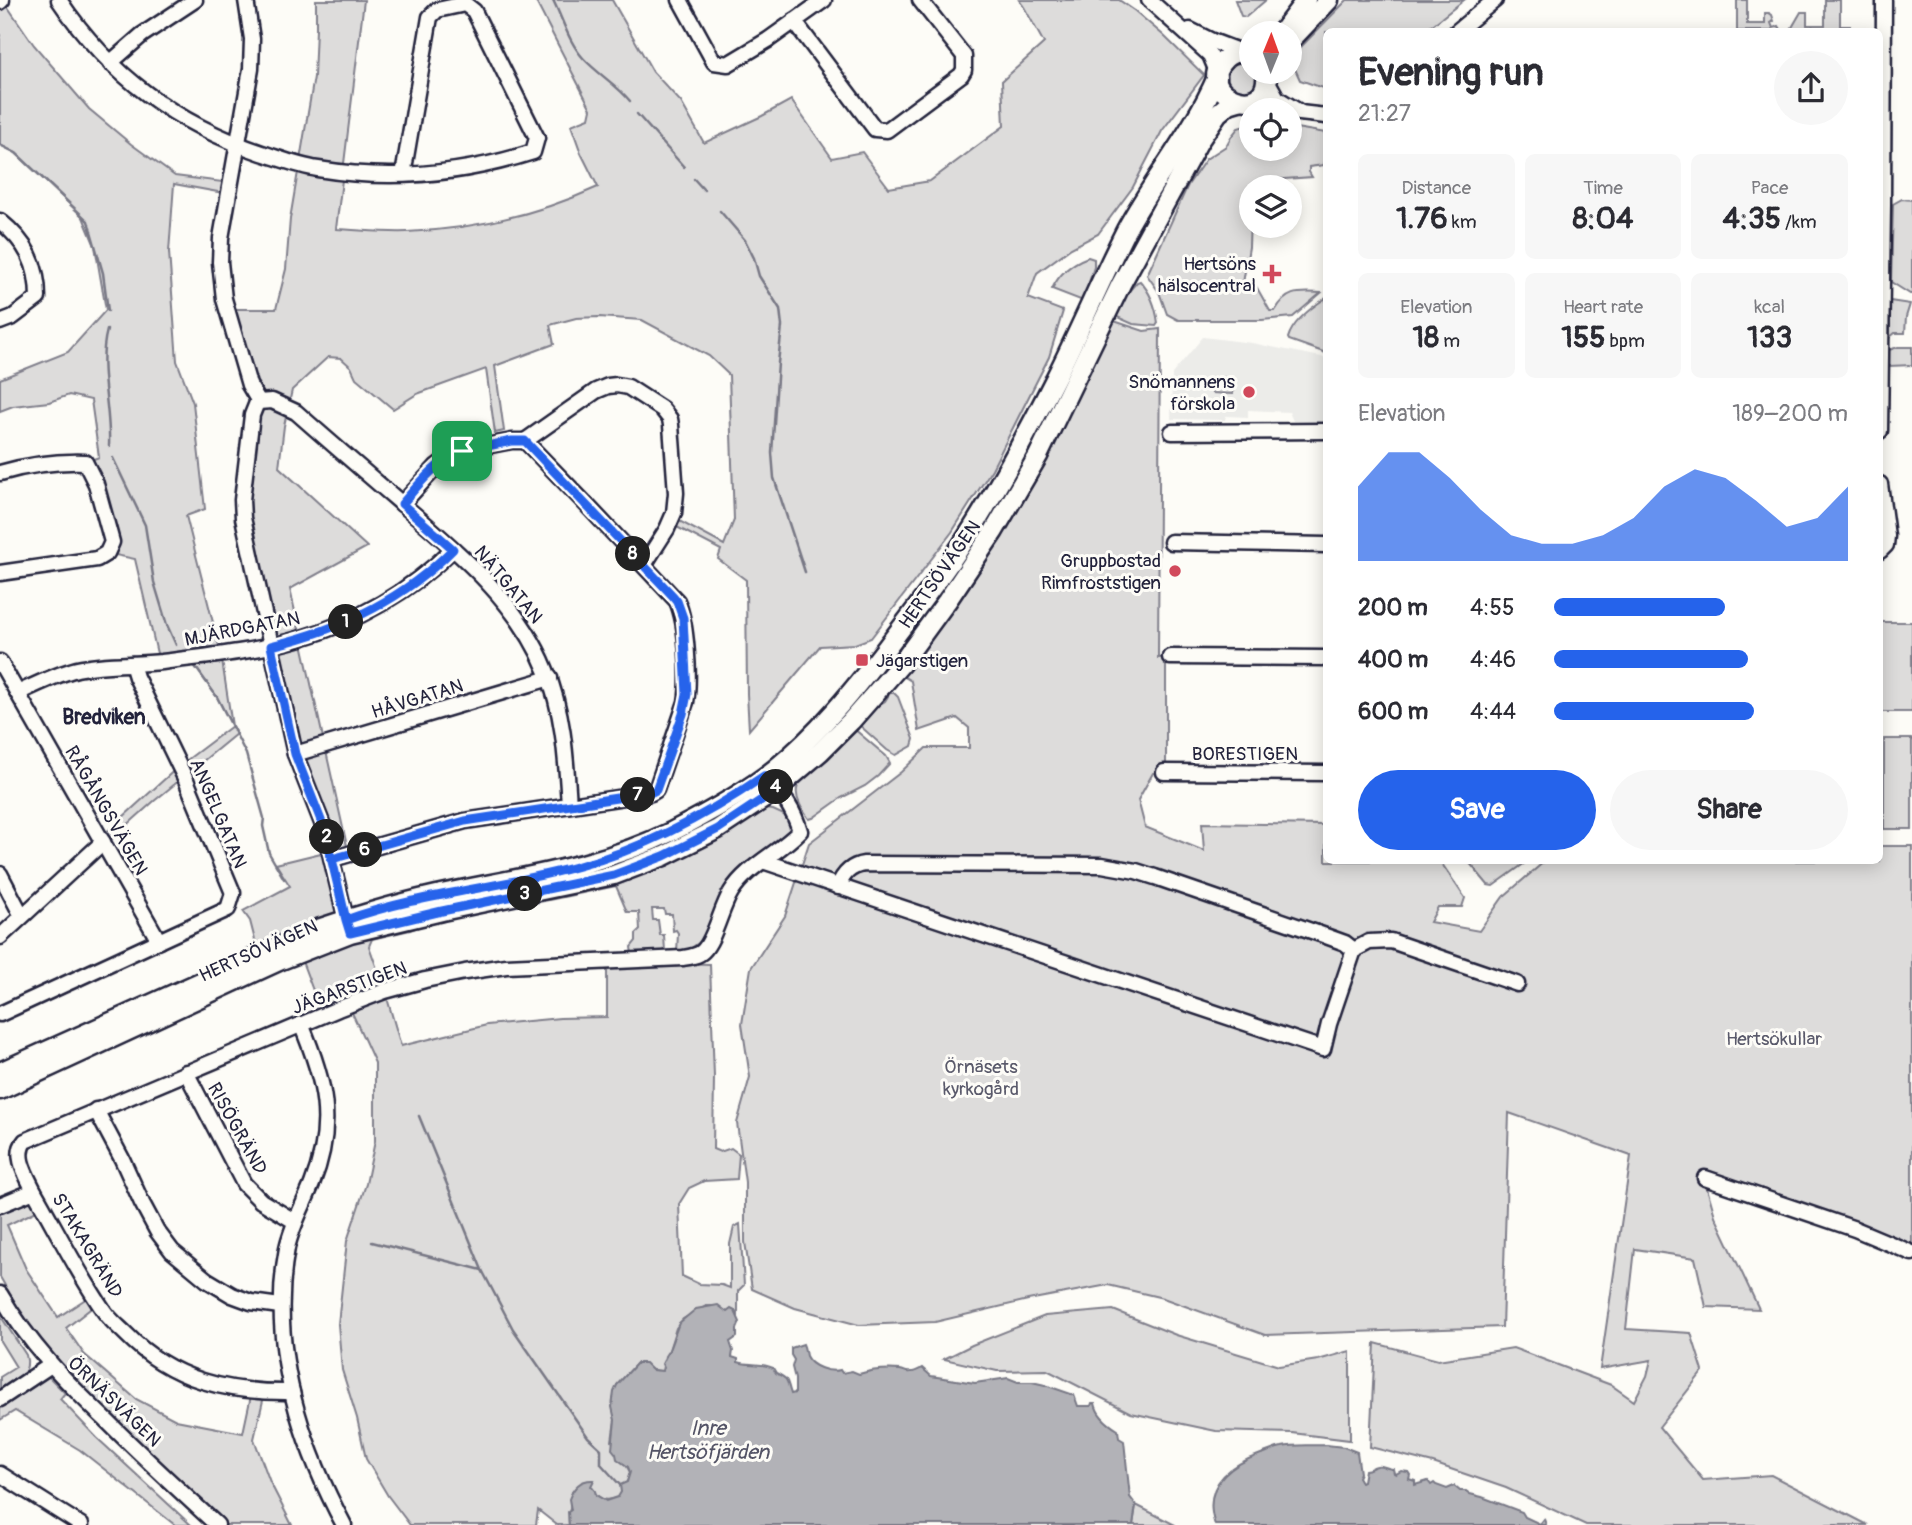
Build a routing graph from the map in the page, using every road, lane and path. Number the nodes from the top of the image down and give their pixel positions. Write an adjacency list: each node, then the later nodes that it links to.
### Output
1 (58, 0): 20 (street)
2 (195, 0): 20 (street)
3 (246, 0): 28 (street)
4 (680, 0): 14 (street)
5 (824, 0): 14 (street)
6 (920, 0): 14 (street)
7 (1149, 0): 12 (street)
8 (1306, 0): 13 (main road)
9 (1329, 0): 15 (main road)
10 (1494, 0): 16 (street)
11 (1884, 0): 17 (street)
12 (1174, 21): 18 (street); 21 (street)
13 (1290, 21)
14 (794, 22)
15 (1302, 28)
16 (1461, 28)
17 (1883, 28)
18 (1239, 50)
19 (1239, 55): 21 (main road, HERTSÖVÄGEN)
20 (110, 63): 28 (street)
21 (1218, 75): 24 (main road); 55 (main road, HERTSÖVÄGEN)
22 (1266, 84): 23 (main road, HERTSÖVÄGEN)
23 (1254, 98)
24 (1239, 100)
25 (1239, 102): 55 (main road, HERTSÖVÄGEN)
26 (1302, 114): 27 (street)
27 (1323, 116)
28 (237, 144): 29 (street); 32 (street)
29 (403, 175): 29 (street)
30 (0, 220): 31 (street)
31 (0, 322)
32 (258, 402): 37 (street, NÄTGATAN); 45 (street)
33 (1323, 431): 34 (street)
34 (1172, 432)
35 (525, 441): 37 (street); 43 (street); 43 (street)
36 (0, 473): 44 (street)
37 (402, 504): 42 (street, NÄTGATAN)
38 (1883, 506): 41 (street)
39 (1171, 542): 40 (street)
40 (1323, 545)
41 (1883, 548)
42 (453, 549): 45 (street, MJÄRDGATAN); 50 (street, NÄTGATAN)
43 (644, 565): 56 (street)
44 (0, 573)
45 (271, 646): 49 (street, MJÄRDGATAN); 52 (street)
46 (1170, 657): 47 (street)
47 (1323, 658)
48 (0, 662): 51 (street, RÅGÅNGSVÄGEN)
49 (132, 664): 51 (street, MJÄRDGATAN); 65 (street, ANGELGATAN)
50 (550, 678): 52 (street, HÅVGATAN); 56 (street, NÄTGATAN)
51 (18, 693): 57 (street, RÅGÅNGSVÄGEN)
52 (295, 754): 58 (street)
53 (1164, 772): 54 (street, BORESTIGEN)
54 (1323, 773)
55 (771, 783): 59 (street, JÄGARSTIGEN); 63 (main road, HERTSÖVÄGEN)
56 (569, 805): 58 (street)
57 (103, 842): 62 (street); 65 (street, RÅGÅNGSVÄGEN)
58 (332, 859): 63 (street)
59 (763, 861): 61 (street); 69 (street, JÄGARSTIGEN)
60 (0, 874): 62 (street)
61 (838, 887): 66 (street); 66 (street)
62 (22, 916): 64 (street)
63 (348, 927): 70 (main road, HERTSÖVÄGEN); 72 (main road, HERTSÖVÄGEN)
64 (0, 937)
65 (159, 941): 68 (street, ANGELGATAN)
66 (1354, 950): 67 (street)
67 (1517, 984)
68 (0, 1014)
69 (301, 1024): 71 (street, JÄGARSTIGEN); 77 (street)
70 (0, 1072)
71 (186, 1073): 73 (street, JÄGARSTIGEN); 77 (street, RISÖGRÄND)
72 (0, 1090)
73 (96, 1110): 75 (street, JÄGARSTIGEN); 80 (street)
74 (1705, 1178): 78 (street)
75 (34, 1191): 76 (street, STAKAGRÄND); 82 (street, STAKAGRÄND)
76 (0, 1205)
77 (294, 1221): 80 (street)
78 (1912, 1253)
79 (0, 1294): 81 (street, ÖRNÄSVÄGEN)
80 (280, 1306): 82 (street)
81 (51, 1365): 83 (street); 86 (street, ÖRNÄSVÄGEN)
82 (292, 1392): 87 (street)
83 (0, 1399)
84 (0, 1474): 85 (street)
85 (81, 1525)
86 (217, 1525)
87 (344, 1525)

